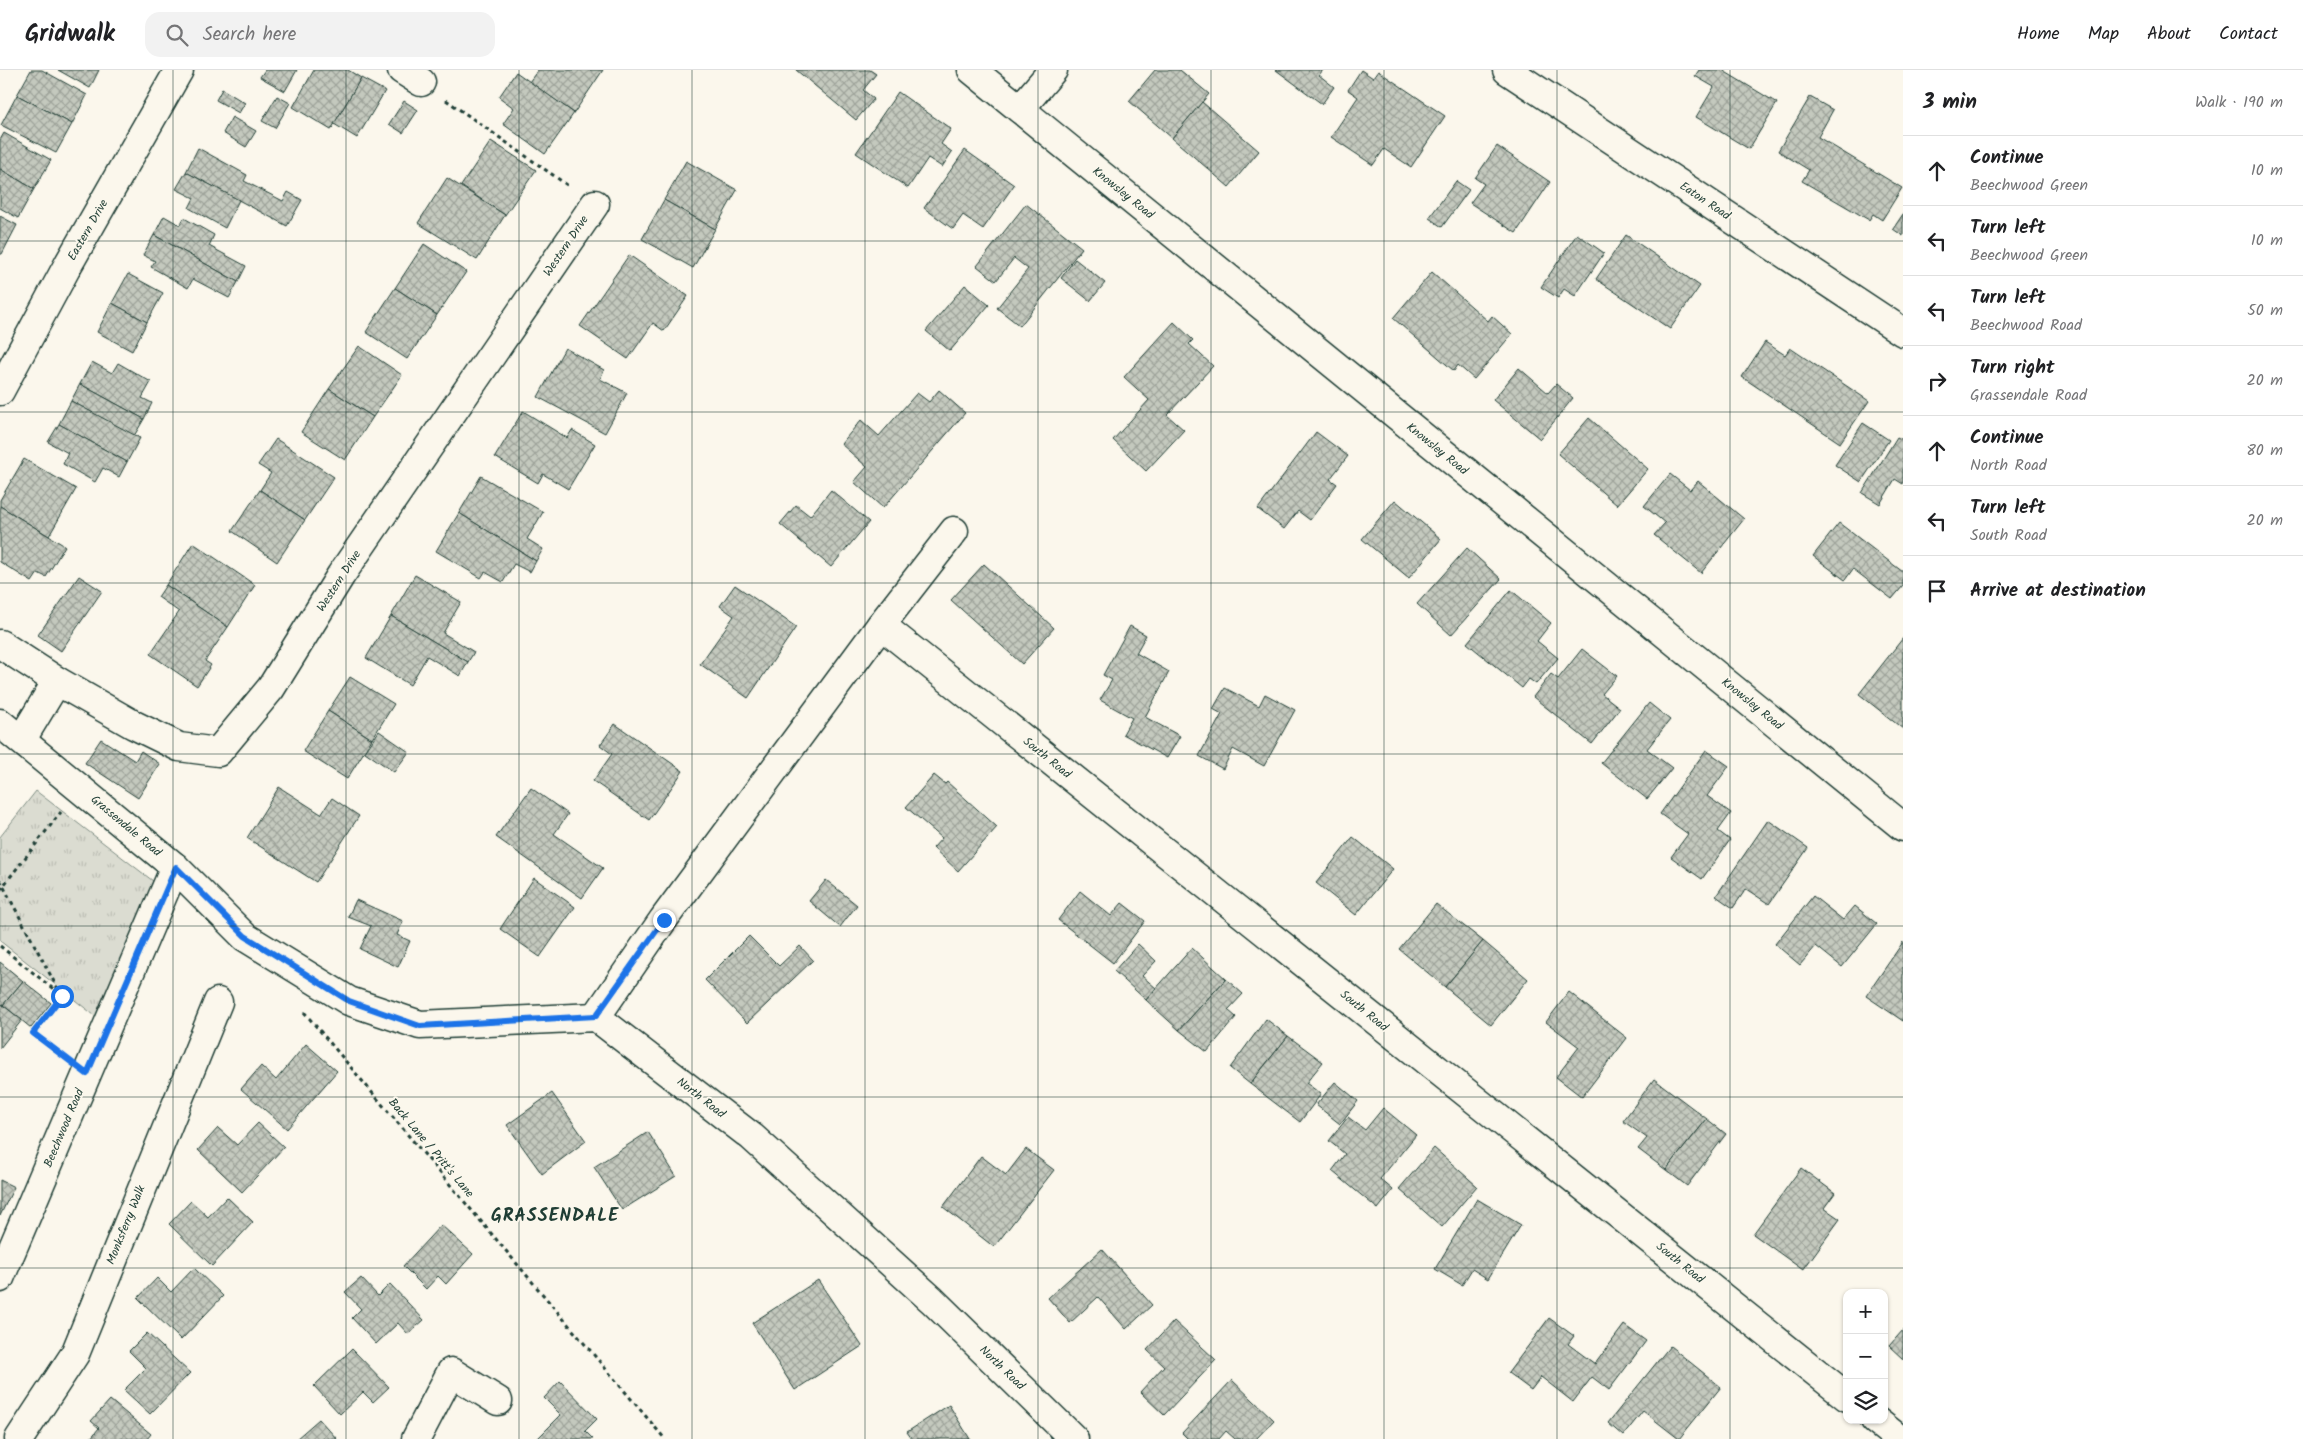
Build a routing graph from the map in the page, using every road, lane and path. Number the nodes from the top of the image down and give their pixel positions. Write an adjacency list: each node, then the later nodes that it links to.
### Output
1 (179, 70): 9 (street, Eastern Drive)
2 (972, 70): 6 (street, Knowsley Road)
3 (1053, 70): 6 (street)
4 (1507, 70): 8 (street, Eaton Road)
5 (411, 76): 7 (path)
6 (1020, 109): 17 (street, Knowsley Road)
7 (595, 204): 13 (street, Western Drive)
8 (1903, 332)
9 (0, 391)
10 (954, 531): 11 (street)
11 (881, 625): 26 (street); 29 (street, South Road)
12 (0, 644): 13 (street)
13 (57, 681): 15 (street)
14 (0, 722): 15 (street, Grassendale Road)
15 (22, 738): 16 (street, Grassendale Road)
16 (80, 788): 18 (street, Grassendale Road); 20 (path)
17 (1903, 827)
18 (176, 867): 26 (street, Grassendale Road); 27 (street, Beechwood Road)
19 (0, 880): 20 (path)
20 (3, 886): 21 (path); 23 (path)
21 (0, 890)
22 (0, 946): 23 (path)
23 (62, 996): 27 (path)
24 (218, 1002): 32 (street, Monksferry Walk)
25 (299, 1005): 34 (path, Back Lane / Pritt's Lane)
26 (596, 1016): 35 (street, North Road)
27 (87, 1074): 28 (street, Beechwood Road)
28 (0, 1278)
29 (1843, 1394)
30 (498, 1401): 33 (street)
31 (1880, 1424): 36 (street)
32 (19, 1439)
33 (416, 1439)
34 (665, 1439)
35 (1074, 1439)
36 (1899, 1439)

